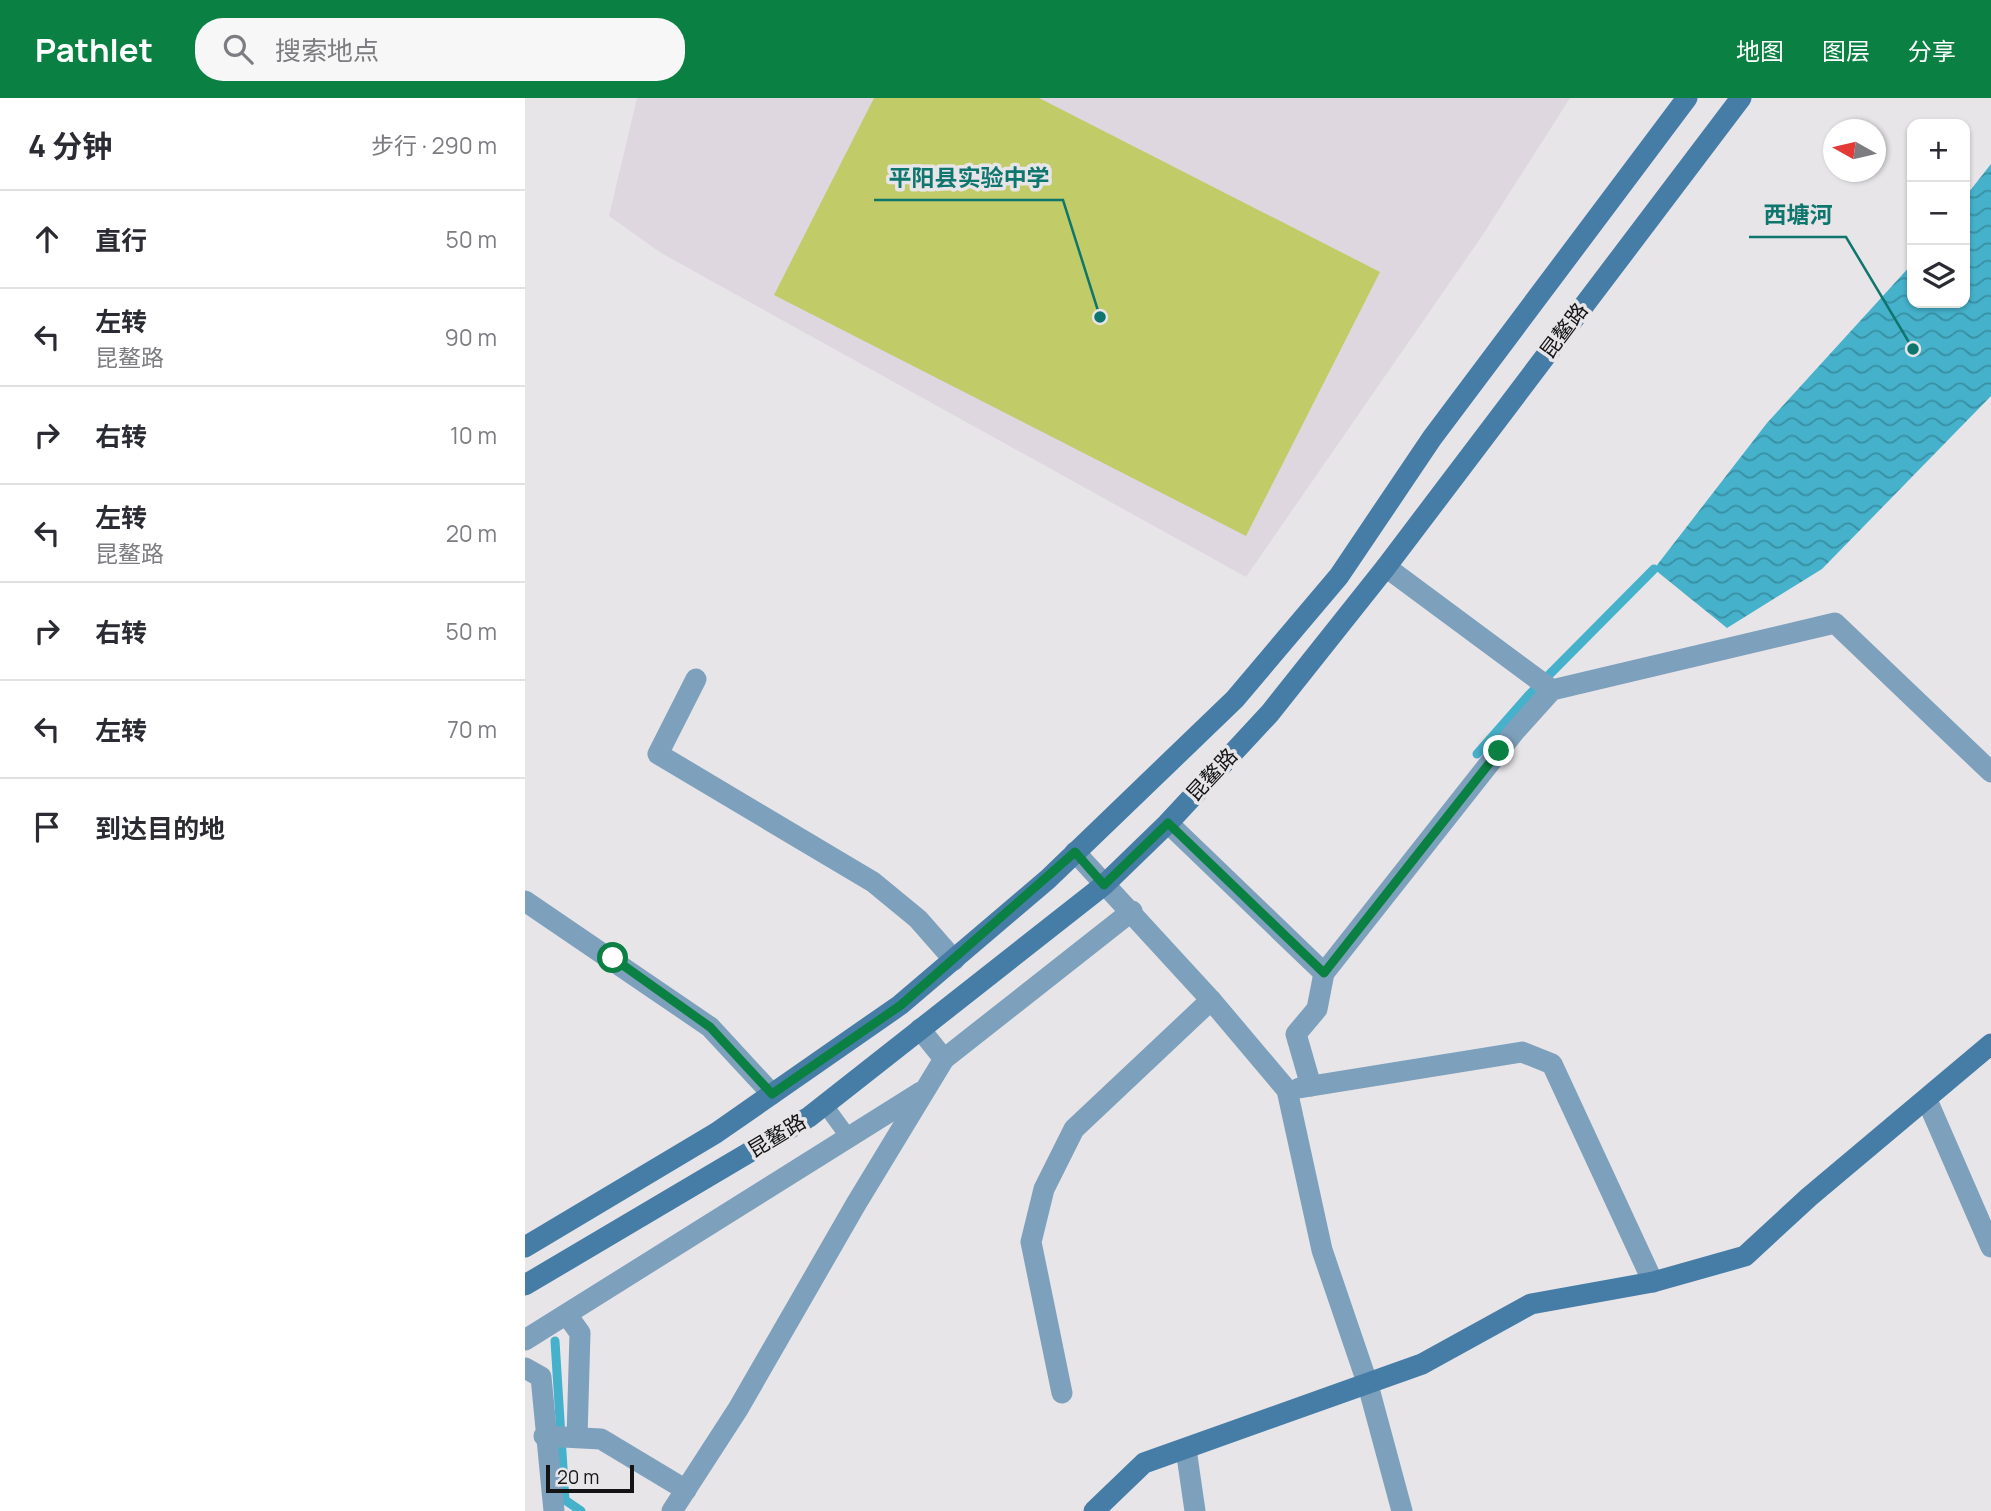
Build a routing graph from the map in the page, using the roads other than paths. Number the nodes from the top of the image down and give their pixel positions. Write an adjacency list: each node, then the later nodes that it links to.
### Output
1 (1687, 98): 8 (street, 昆鳌路)
2 (1741, 98): 3 (street, 昆鳌路)
3 (1386, 567): 5 (street); 7 (street, 昆鳌路)
4 (696, 679): 12 (street)
5 (1552, 690): 6 (street); 13 (street)
6 (1991, 772)
7 (1168, 823): 9 (street, 昆鳌路); 13 (street)
8 (1075, 852): 9 (street); 12 (street, 昆鳌路)
9 (1104, 885): 11 (street); 15 (street, 昆鳌路)
10 (525, 901): 23 (street)
11 (1132, 911): 14 (street); 18 (street)
12 (954, 960): 23 (street, 昆鳌路)
13 (1324, 973): 16 (street)
14 (1212, 1000): 19 (street); 35 (street)
15 (921, 1029): 18 (street); 25 (street, 昆鳌路)
16 (1296, 1034): 19 (street); 20 (street)
17 (1991, 1044): 24 (street)
18 (944, 1059): 21 (street)
19 (1266, 1062): 22 (street)
20 (1311, 1086): 22 (street); 29 (street)
21 (927, 1089): 26 (street); 39 (street)
22 (1287, 1090): 34 (street)
23 (772, 1094): 27 (street, 昆鳌路)
24 (1927, 1100): 28 (street); 29 (street)
25 (825, 1105): 26 (lane); 30 (street, 昆鳌路)
26 (849, 1138): 31 (street)
27 (525, 1247)
28 (1991, 1247)
29 (1653, 1282): 34 (street)
30 (525, 1285)
31 (567, 1315): 32 (street); 37 (street)
32 (525, 1340)
33 (525, 1368): 36 (street)
34 (1368, 1385): 38 (street); 44 (street)
35 (1062, 1393)
36 (544, 1436): 37 (street); 40 (street)
37 (577, 1437): 39 (street)
38 (1186, 1449): 42 (street); 43 (street)
39 (686, 1490): 41 (street)
40 (554, 1511)
41 (672, 1511)
42 (1094, 1511)
43 (1195, 1511)
44 (1402, 1511)

